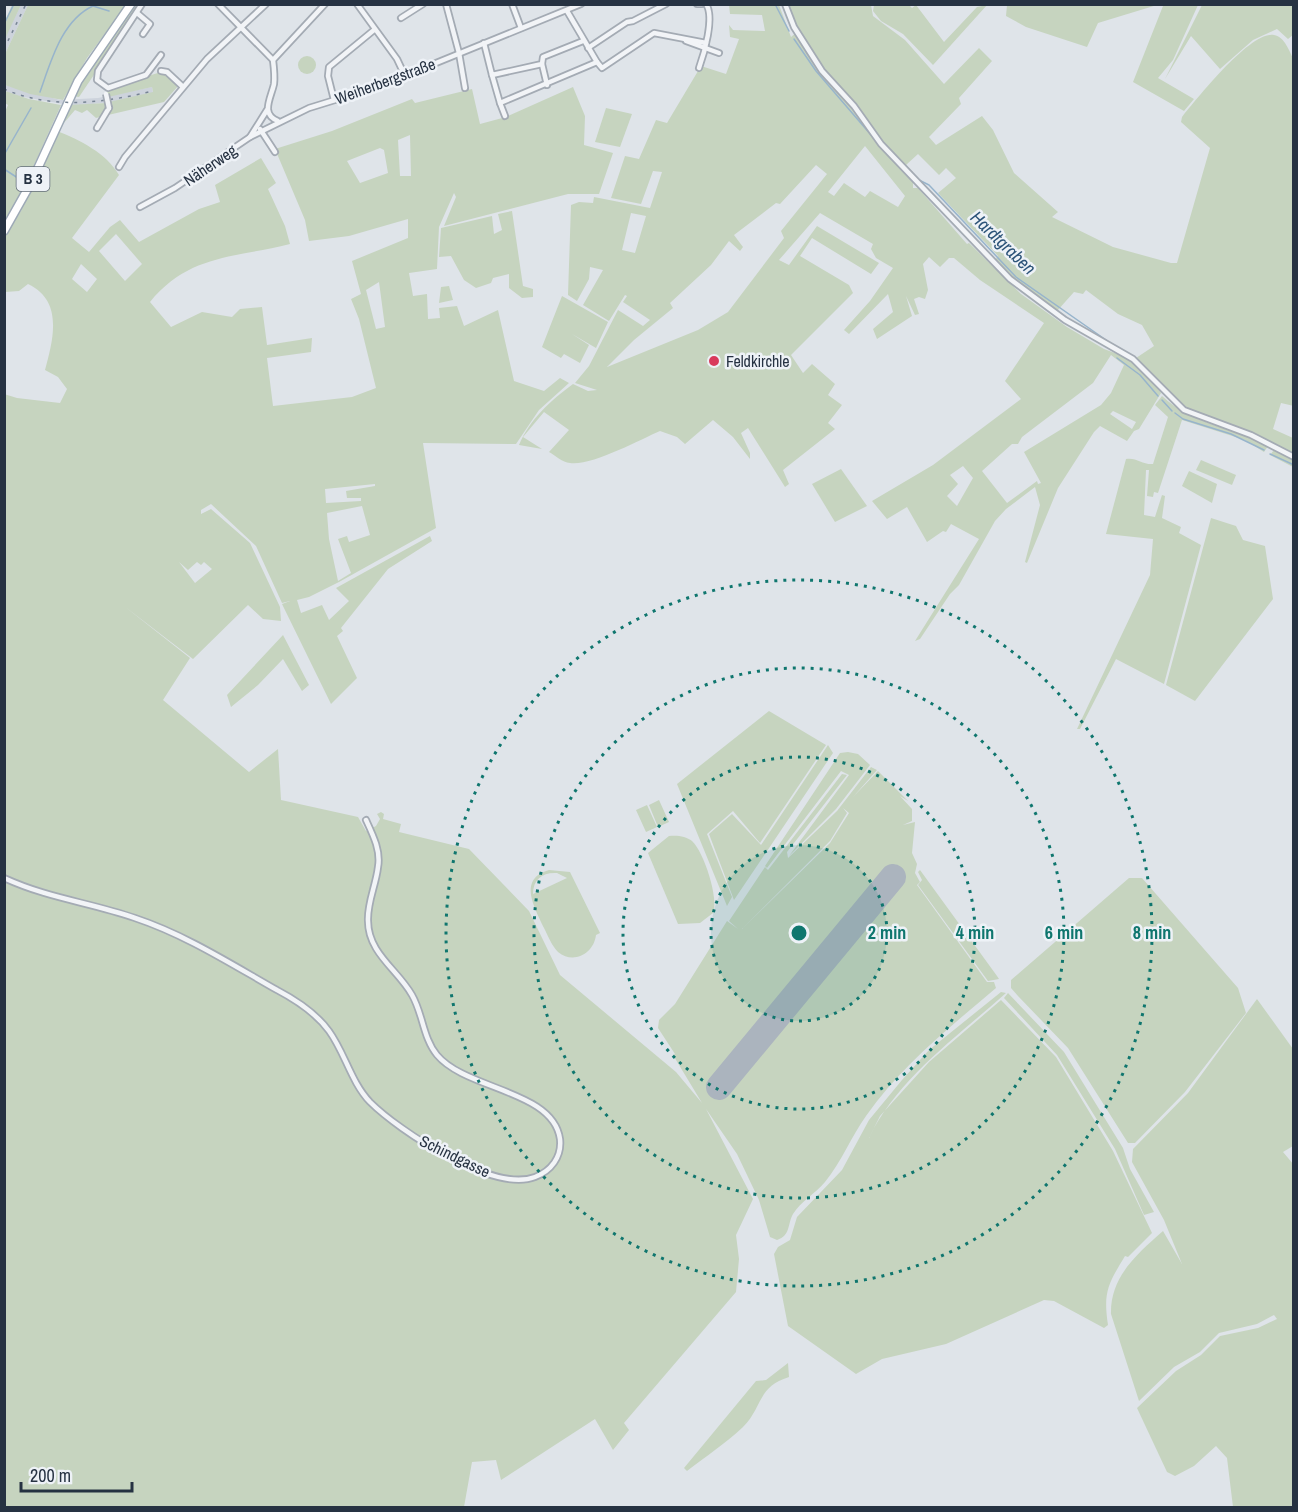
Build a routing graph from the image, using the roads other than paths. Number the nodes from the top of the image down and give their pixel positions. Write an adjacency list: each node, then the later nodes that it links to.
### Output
1 (131, 4): 51 (main road, B 3)
2 (142, 4): 15 (street)
3 (219, 4): 17 (street)
4 (266, 4): 17 (street)
5 (325, 4): 28 (street)
6 (357, 4): 19 (street)
7 (423, 4): 16 (street)
8 (446, 4): 25 (street)
9 (512, 4): 18 (street)
10 (666, 4): 24 (street)
11 (706, 4): 23 (street)
12 (784, 4): 52 (street)
13 (579, 5): 14 (street, Weiherbergstraße)
14 (567, 11): 18 (street, Weiherbergstraße); 21 (street)
15 (137, 13): 20 (street); 37 (street)
16 (401, 18)
17 (240, 28): 28 (street); 36 (street)
18 (521, 28): 22 (street, Weiherbergstraße)
19 (374, 30): 34 (street); 39 (street)
20 (143, 34)
21 (583, 41): 24 (street); 30 (street)
22 (484, 43): 25 (street, Weiherbergstraße); 33 (street)
23 (705, 46): 26 (street); 29 (street); 31 (street)
24 (588, 48): 29 (street)
25 (459, 53): 34 (street, Weiherbergstraße); 38 (street)
26 (719, 53)
27 (161, 55): 37 (street)
28 (273, 60): 41 (street, Näherweg)
29 (597, 62): 35 (street)
30 (542, 64): 33 (street); 35 (street)
31 (699, 68)
32 (161, 71): 36 (street)
33 (492, 75): 40 (street)
34 (405, 76): 39 (street, Weiherbergstraße)
35 (547, 84): 40 (street)
36 (182, 86): 49 (street)
37 (104, 87): 45 (street, bridge)
38 (465, 88)
39 (334, 100): 43 (street, Weiherbergstraße)
40 (500, 103): 42 (street)
41 (267, 110): 43 (street); 44 (street, Näherweg)
42 (505, 116)
43 (278, 121): 46 (street, Weiherbergstraße)
44 (257, 125): 46 (street); 47 (street, Näherweg)
45 (97, 128)
46 (261, 130): 47 (street, Weiherbergstraße); 48 (street)
47 (250, 137): 50 (street, Näherweg)
48 (276, 152)
49 (119, 167)
50 (140, 207)
51 (4, 231)
52 (1293, 457)
53 (366, 820): 54 (street, Schindgasse)
54 (4, 878)

